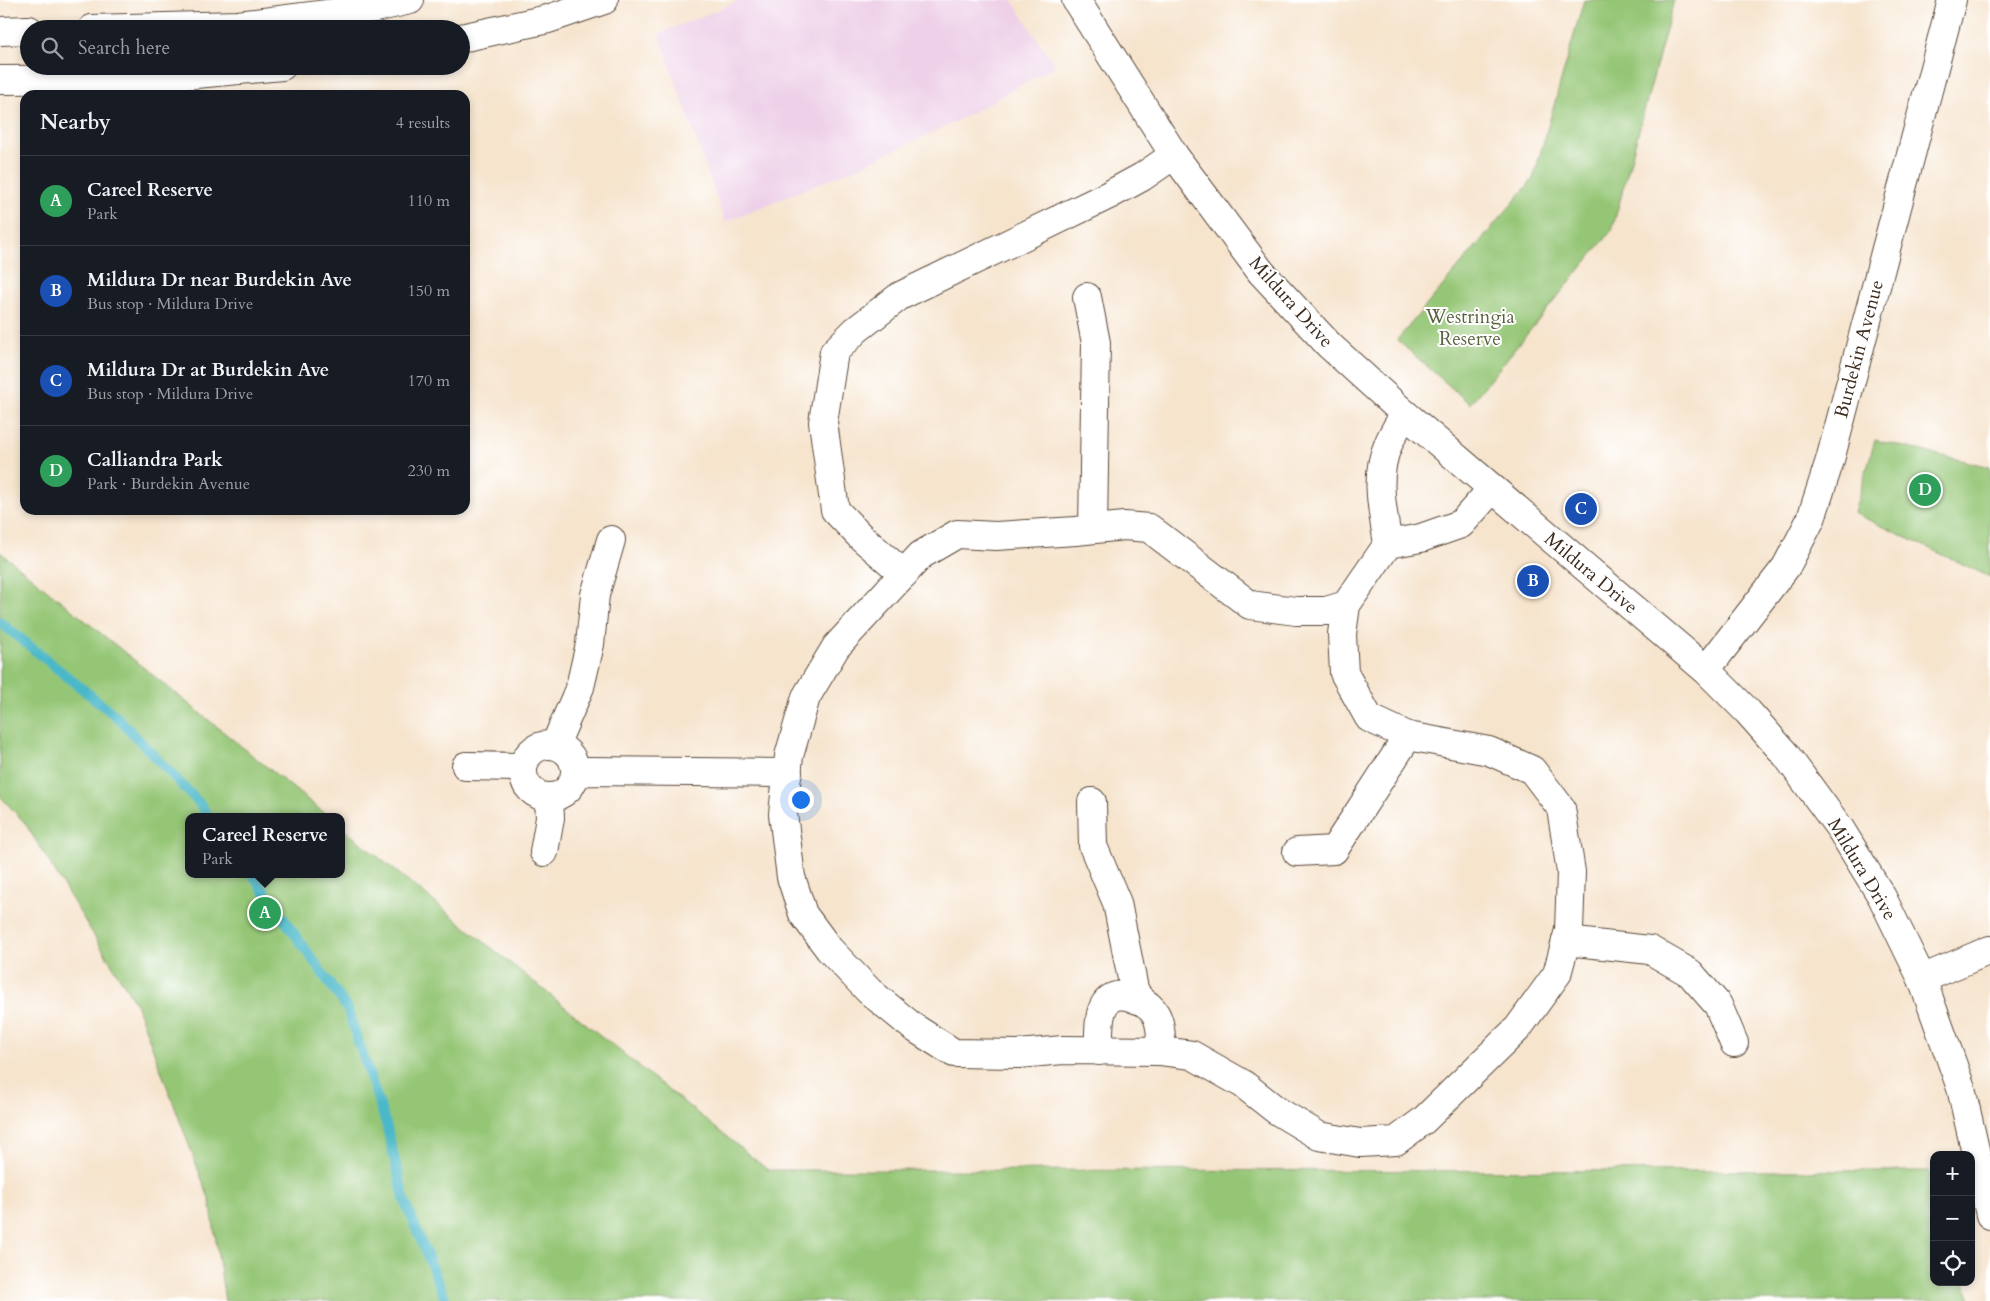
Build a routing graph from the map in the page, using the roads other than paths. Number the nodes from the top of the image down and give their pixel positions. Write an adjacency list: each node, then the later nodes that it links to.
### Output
1 (410, 0): 5 (street)
2 (604, 0): 8 (street)
3 (1076, 0): 11 (street, Mildura Drive)
4 (1952, 0): 20 (street, Burdekin Avenue)
5 (278, 20)
6 (20, 30): 7 (street)
7 (0, 31)
8 (470, 36)
9 (184, 75): 10 (street)
10 (0, 80)
11 (1174, 155): 13 (street, Mildura Drive); 18 (street)
12 (1087, 297): 15 (street)
13 (1405, 414): 14 (street, Mildura Drive); 17 (street)
14 (1492, 489): 17 (street); 20 (street, Mildura Drive)
15 (1093, 529): 18 (street); 19 (street)
16 (610, 540): 22 (street)
17 (1388, 544): 19 (street)
18 (904, 574): 25 (street)
19 (1346, 605): 21 (street)
20 (1706, 670): 33 (street, Mildura Drive)
21 (1408, 736): 30 (street); 31 (street)
22 (555, 745): 24 (street); 26 (street)
23 (466, 766): 24 (street)
24 (523, 766): 27 (street)
25 (788, 773): 26 (street); 36 (street)
26 (575, 775): 27 (street)
27 (549, 798): 29 (street)
28 (1092, 802): 34 (street)
29 (544, 852)
30 (1297, 852)
31 (1566, 941): 35 (street); 37 (street)
32 (1990, 950): 33 (street)
33 (1922, 979): 38 (street, Mildura Drive)
34 (1140, 1001): 36 (street); 37 (street)
35 (1734, 1043)
36 (1099, 1051): 37 (street)
37 (1161, 1051)
38 (1990, 1215)

